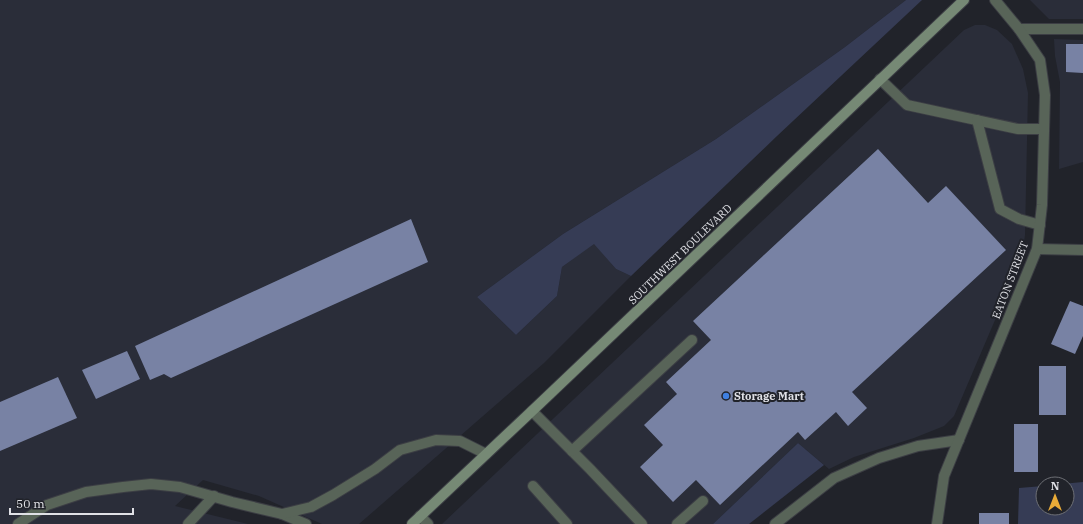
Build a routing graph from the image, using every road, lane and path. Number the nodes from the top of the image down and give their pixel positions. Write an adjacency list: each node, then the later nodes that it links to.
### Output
1 (964, 0): 5 (main road, SOUTHWEST BOULEVARD)
2 (996, 0): 3 (street, EATON STREET)
3 (1020, 29): 4 (street); 7 (street, EATON STREET)
4 (1083, 29)
5 (880, 79): 6 (street); 12 (main road, SOUTHWEST BOULEVARD)
6 (977, 120): 7 (street); 8 (street)
7 (1044, 130): 8 (street, EATON STREET)
8 (1040, 225): 9 (street, EATON STREET)
9 (1037, 249): 10 (street); 13 (street, EATON STREET)
10 (1083, 250)
11 (692, 340): 14 (street)
12 (532, 411): 14 (street); 15 (main road, SOUTHWEST BOULEVARD)
13 (959, 440): 29 (street); 30 (street, EATON STREET)
14 (572, 451): 27 (street)
15 (486, 454): 19 (street); 20 (main road, SOUTHWEST BOULEVARD)
16 (533, 486): 26 (street)
17 (214, 496): 19 (street); 21 (street); 22 (street)
18 (703, 501): 28 (street)
19 (282, 514): 23 (street)
20 (420, 516): 24 (main road, SOUTHWEST BOULEVARD); 25 (street)
21 (18, 524)
22 (188, 524)
23 (306, 524)
24 (412, 524)
25 (428, 524)
26 (567, 524)
27 (642, 524)
28 (677, 524)
29 (775, 524)
30 (936, 524)

